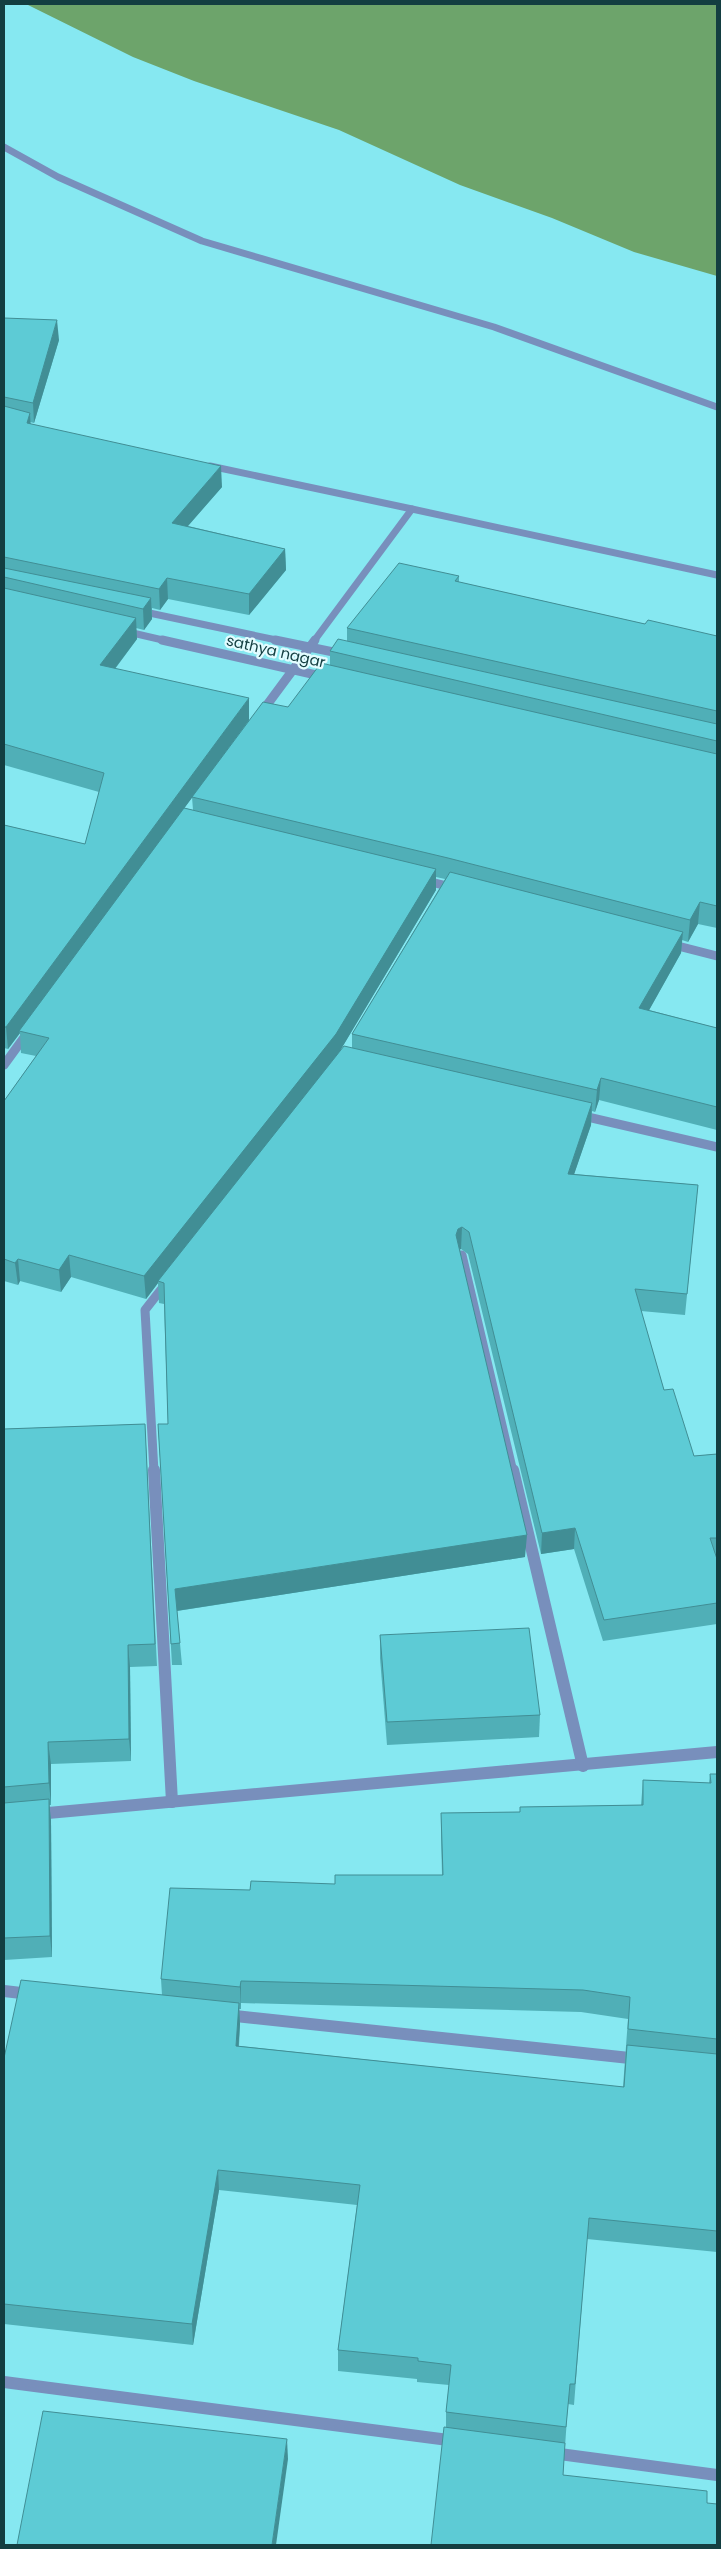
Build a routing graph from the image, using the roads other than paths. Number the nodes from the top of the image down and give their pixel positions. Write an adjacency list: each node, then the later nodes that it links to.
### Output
1 (4, 148): 2 (street)
2 (717, 407)
3 (198, 464): 4 (street)
4 (412, 509): 5 (street); 8 (street)
5 (717, 575)
6 (129, 608): 8 (street, sathya nagar)
7 (110, 628): 10 (street, sathya nagar)
8 (309, 646): 9 (street, sathya nagar); 10 (street)
9 (348, 655)
10 (293, 669): 11 (street, sathya nagar); 12 (street)
11 (332, 678)
12 (258, 717)
13 (418, 879): 14 (street)
14 (466, 891)
15 (659, 941): 16 (street)
16 (717, 956)
17 (32, 1026): 18 (street)
18 (4, 1065)
19 (573, 1113): 20 (street)
20 (717, 1147)
21 (462, 1255): 24 (street)
22 (174, 1274): 25 (street)
23 (717, 1752): 24 (street)
24 (583, 1766): 25 (street)
25 (172, 1802): 26 (street)
26 (24, 1815)
27 (4, 1991): 28 (street)
28 (43, 1996)
29 (212, 2014): 30 (street)
30 (648, 2060)
31 (4, 2382): 32 (street)
32 (470, 2443)
33 (539, 2452): 34 (street)
34 (717, 2475)

